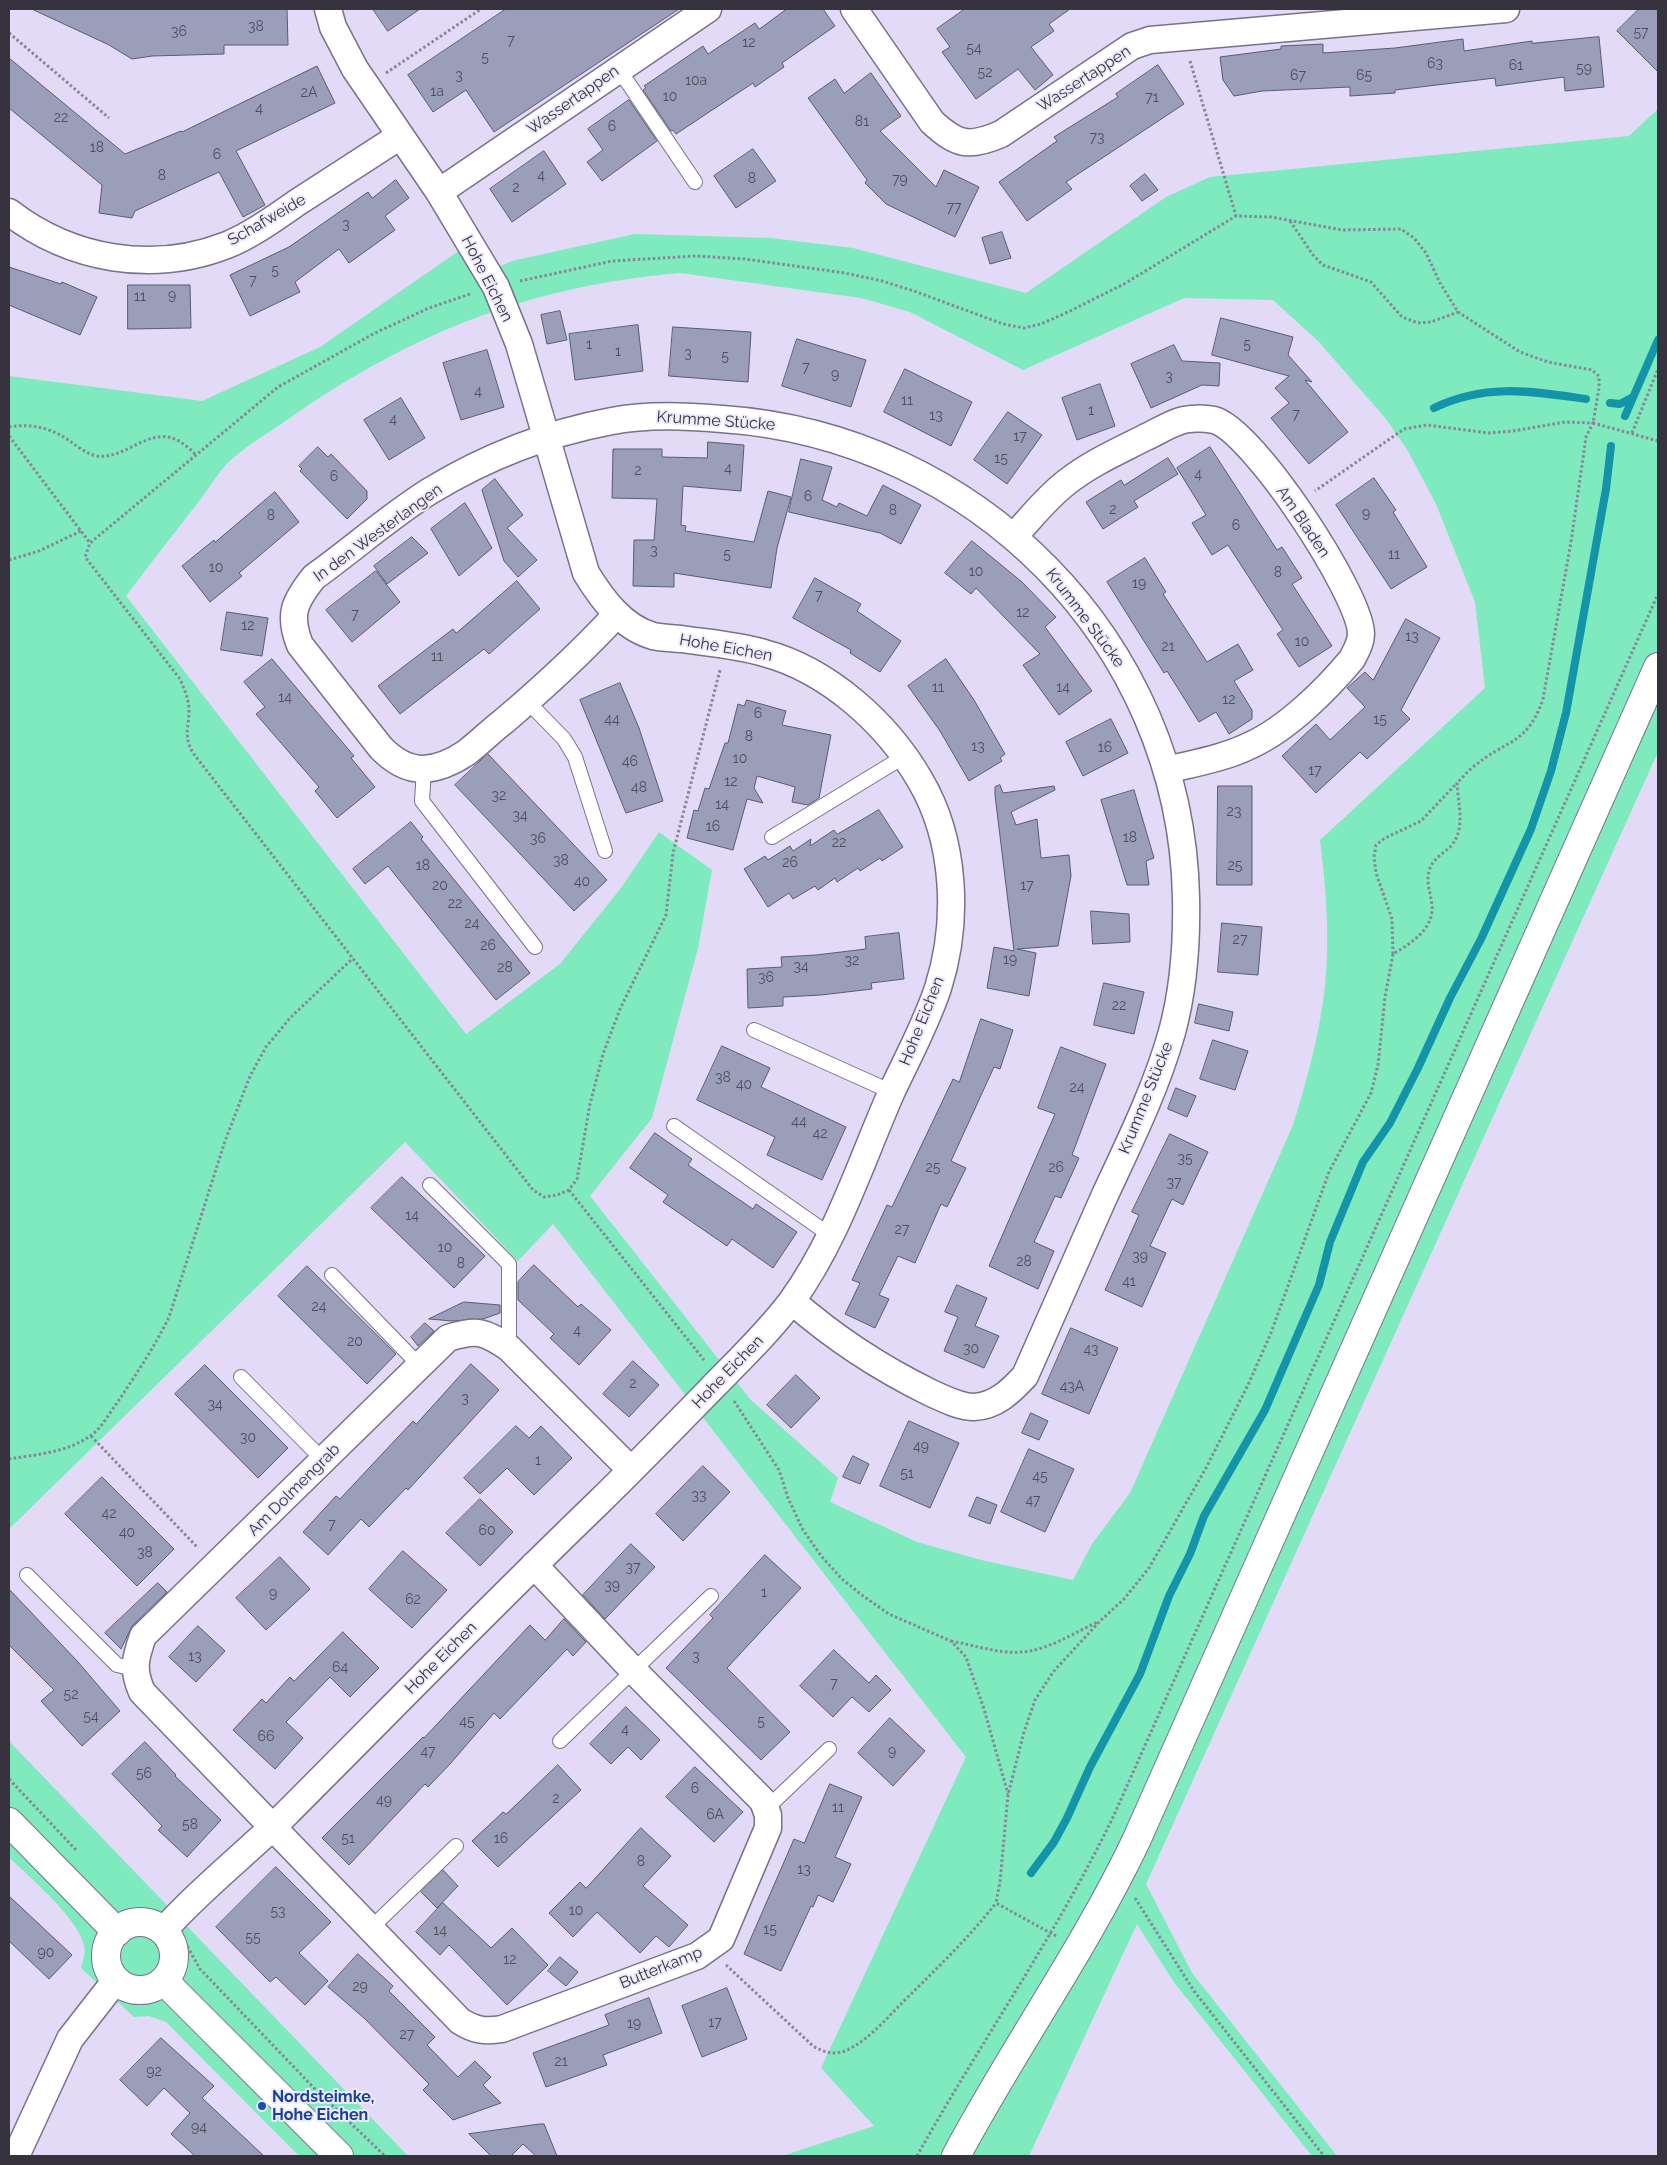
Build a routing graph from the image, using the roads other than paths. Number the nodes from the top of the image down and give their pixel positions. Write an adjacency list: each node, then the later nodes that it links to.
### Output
1 (328, 9): 6 (street, Hohe Eichen)
2 (708, 9): 5 (street, Wassertappen)
3 (854, 9): 4 (street, Wassertappen)
4 (1506, 9)
5 (618, 68): 7 (lane); 8 (street, Wassertappen)
6 (400, 136): 8 (street, Hohe Eichen); 9 (street, Schafweide)
7 (695, 182)
8 (439, 192): 10 (street, Hohe Eichen)
9 (9, 212)
10 (546, 438): 11 (street, Krumme Stücke); 12 (street, Hohe Eichen); 16 (street, In den Westerlangen)
11 (1014, 536): 17 (street, Krumme Stücke); 17 (street, Am Bladen)
12 (617, 614): 14 (street, In den Westerlangen); 15 (street, Hohe Eichen)
13 (1658, 667): 51 (street)
14 (528, 701): 16 (street, In den Westerlangen); 19 (lane)
15 (905, 756): 18 (lane); 22 (street, Hohe Eichen)
16 (424, 768): 20 (lane)
17 (1167, 770): 27 (street, Krumme Stücke)
18 (772, 837)
19 (605, 851)
20 (535, 947)
21 (754, 1030): 22 (lane)
22 (892, 1092): 25 (street, Hohe Eichen)
23 (674, 1126): 25 (lane)
24 (430, 1185): 28 (lane)
25 (830, 1235): 27 (street, Hohe Eichen)
26 (332, 1275): 29 (lane)
27 (792, 1301): 32 (street, Hohe Eichen)
28 (509, 1348): 29 (street, Am Dolmengrab); 32 (street, Am Dolmengrab)
29 (420, 1365): 31 (street, Am Dolmengrab)
30 (241, 1377): 31 (lane)
31 (324, 1461): 36 (street, Am Dolmengrab)
32 (631, 1470): 33 (street, Hohe Eichen)
33 (534, 1564): 37 (street); 42 (street, Hohe Eichen)
34 (26, 1575): 36 (lane)
35 (711, 1596): 37 (lane)
36 (136, 1669): 42 (street, Am Dolmengrab)
37 (634, 1671): 38 (lane); 40 (street)
38 (560, 1742)
39 (829, 1749): 40 (lane)
40 (766, 1808): 45 (street, Butterkamp)
41 (9, 1823): 46 (street)
42 (272, 1828): 44 (street, Hohe Eichen); 45 (street, Butterkamp)
43 (456, 1846): 45 (lane)
44 (168, 1925): 46 (street); 48 (street)
45 (370, 1929)
46 (117, 1932): 47 (street)
47 (116, 1980): 48 (street); 49 (street)
48 (164, 1981): 50 (street)
49 (16, 2156)
50 (340, 2156)
51 (956, 2156)

